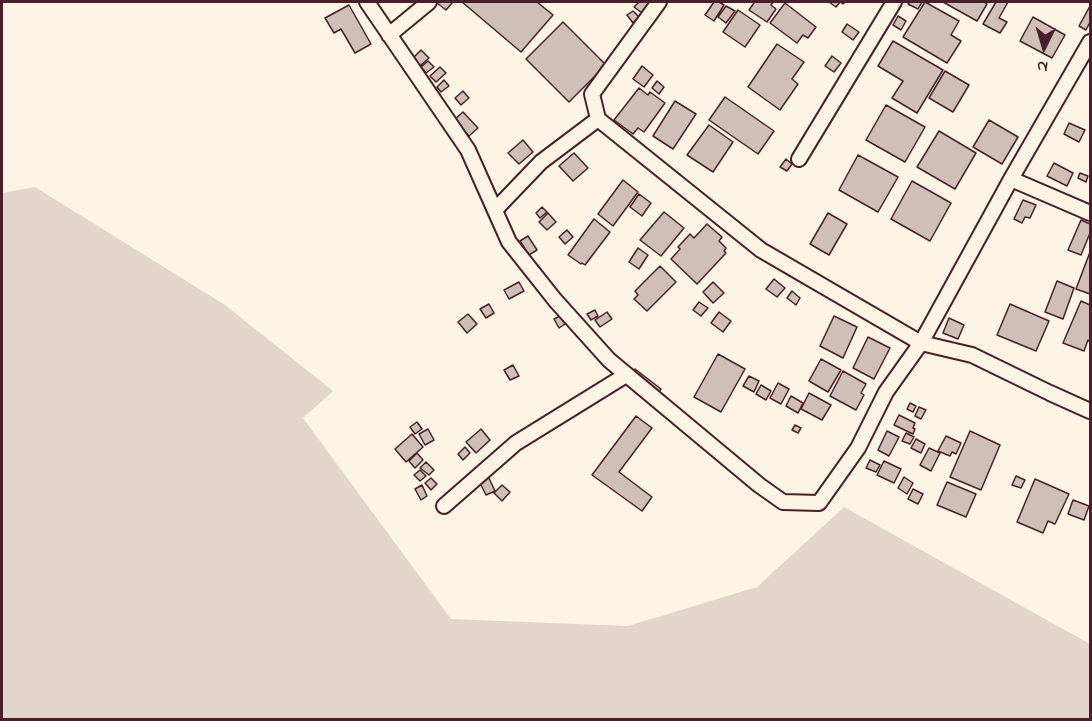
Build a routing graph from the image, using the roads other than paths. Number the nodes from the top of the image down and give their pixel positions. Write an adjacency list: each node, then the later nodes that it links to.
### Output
1 (367, 2): 5 (street)
2 (429, 2): 5 (street)
3 (659, 2): 7 (street)
4 (894, 2): 8 (street)
5 (389, 35): 10 (street)
6 (1090, 42): 9 (street)
7 (598, 119): 10 (street); 12 (street)
8 (799, 159)
9 (1011, 179): 11 (street); 12 (street)
10 (495, 210): 13 (street)
11 (1090, 213)
12 (921, 344): 13 (street); 14 (street)
13 (626, 375): 15 (street)
14 (1090, 411)
15 (444, 506)

